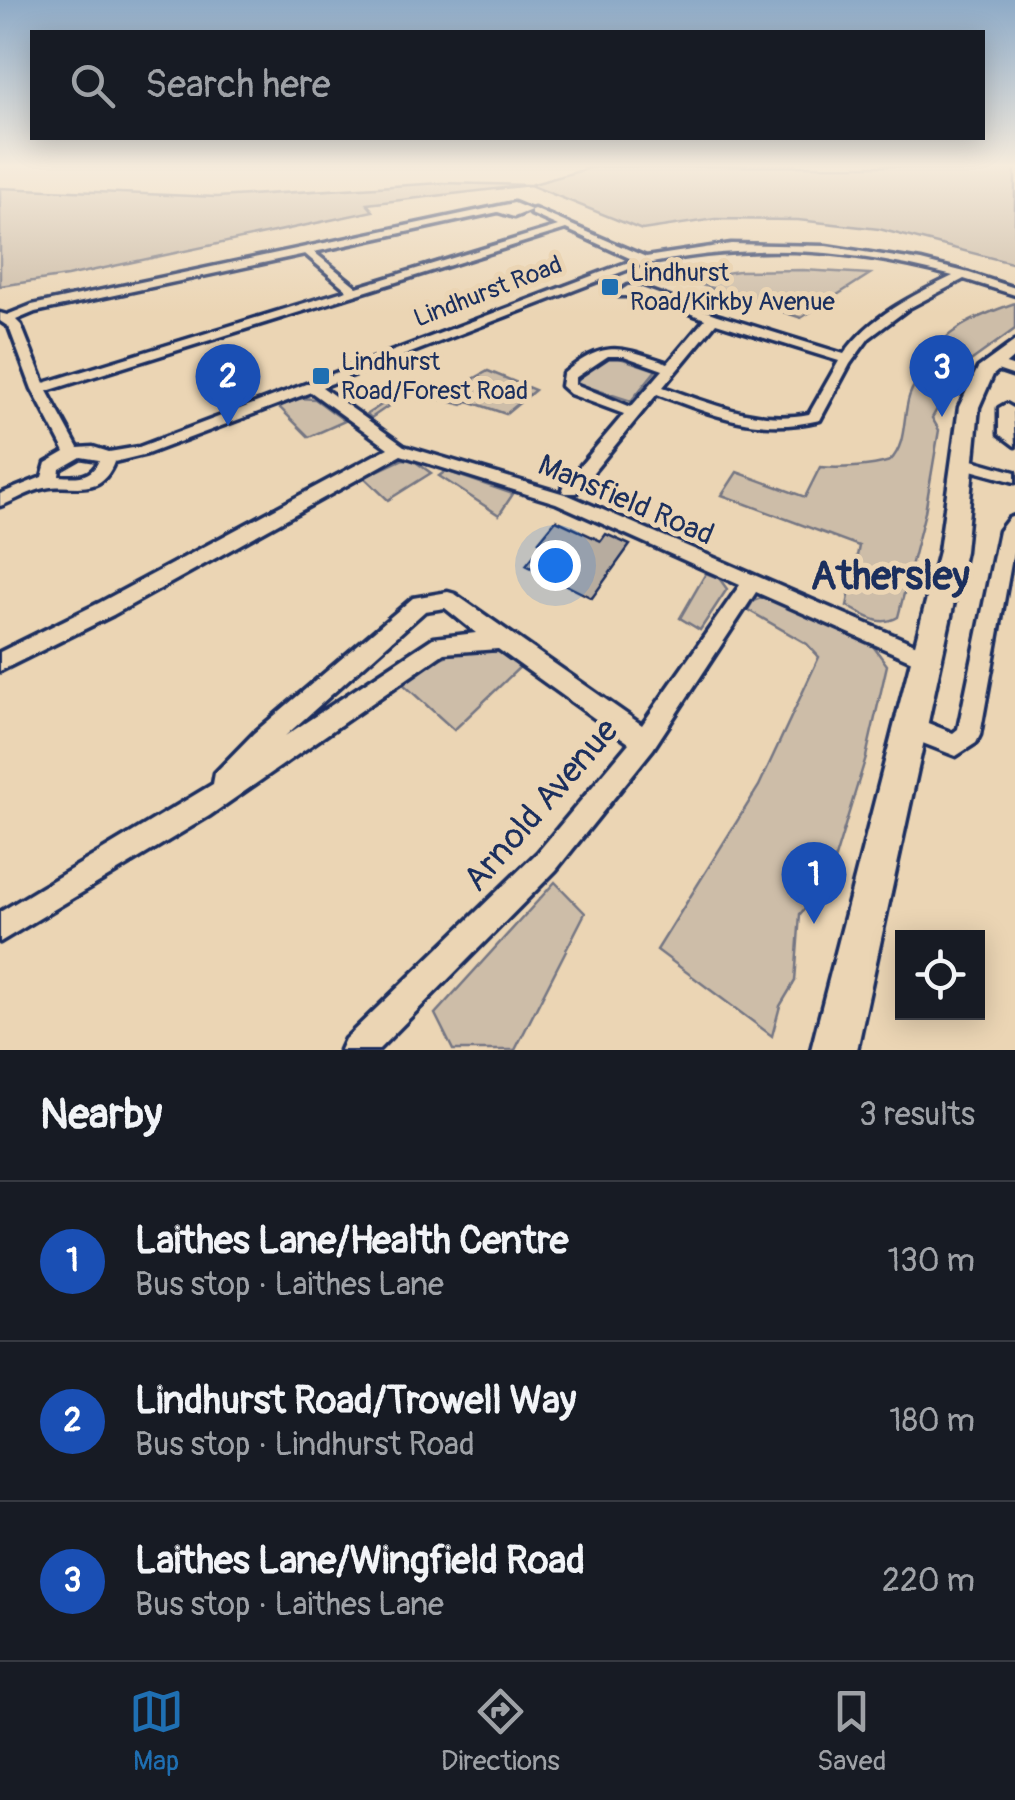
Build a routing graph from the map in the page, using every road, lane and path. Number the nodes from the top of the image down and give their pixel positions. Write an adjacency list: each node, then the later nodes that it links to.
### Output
1 (473, 215): 4 (street)
2 (541, 215): 3 (street)
3 (567, 226): 5 (street); 7 (street)
4 (305, 249): 7 (street); 10 (street)
5 (644, 260): 6 (street, Lindhurst Road); 15 (street, Lindhurst Road)
6 (965, 275): 8 (street, Lindhurst Road); 12 (street)
7 (355, 291): 17 (street)
8 (1015, 292)
9 (622, 294): 11 (street)
10 (4, 318): 17 (street)
11 (714, 318): 12 (street); 14 (street)
12 (847, 359): 16 (street)
13 (1008, 361): 24 (main road)
14 (671, 368): 16 (street); 19 (street)
15 (312, 386): 21 (street, Mansfield Road); 23 (street, Lindhurst Road)
16 (654, 388): 19 (street)
17 (39, 389): 22 (street)
18 (1006, 408): 20 (street)
19 (634, 413): 27 (street)
20 (1015, 441)
21 (399, 449): 30 (street, Mansfield Road); 33 (street)
22 (74, 454): 23 (street, Lindhurst Road); 26 (street, Lindhurst Road)
23 (107, 458): 26 (street, Lindhurst Road)
24 (962, 462): 25 (street); 32 (main road)
25 (1015, 478)
26 (50, 481): 28 (street, Lindhurst Road)
27 (570, 489)
28 (0, 500)
29 (1015, 522): 34 (street)
30 (752, 582): 32 (street, Mansfield Road); 35 (street, Arnold Avenue)
31 (501, 640): 35 (street); 36 (street); 36 (street)
32 (926, 658): 34 (main road)
33 (0, 662)
34 (910, 727): 39 (main road)
35 (645, 741): 38 (street, Arnold Avenue)
36 (200, 808): 37 (street)
37 (0, 928)
38 (356, 1050)
39 (834, 1050)

